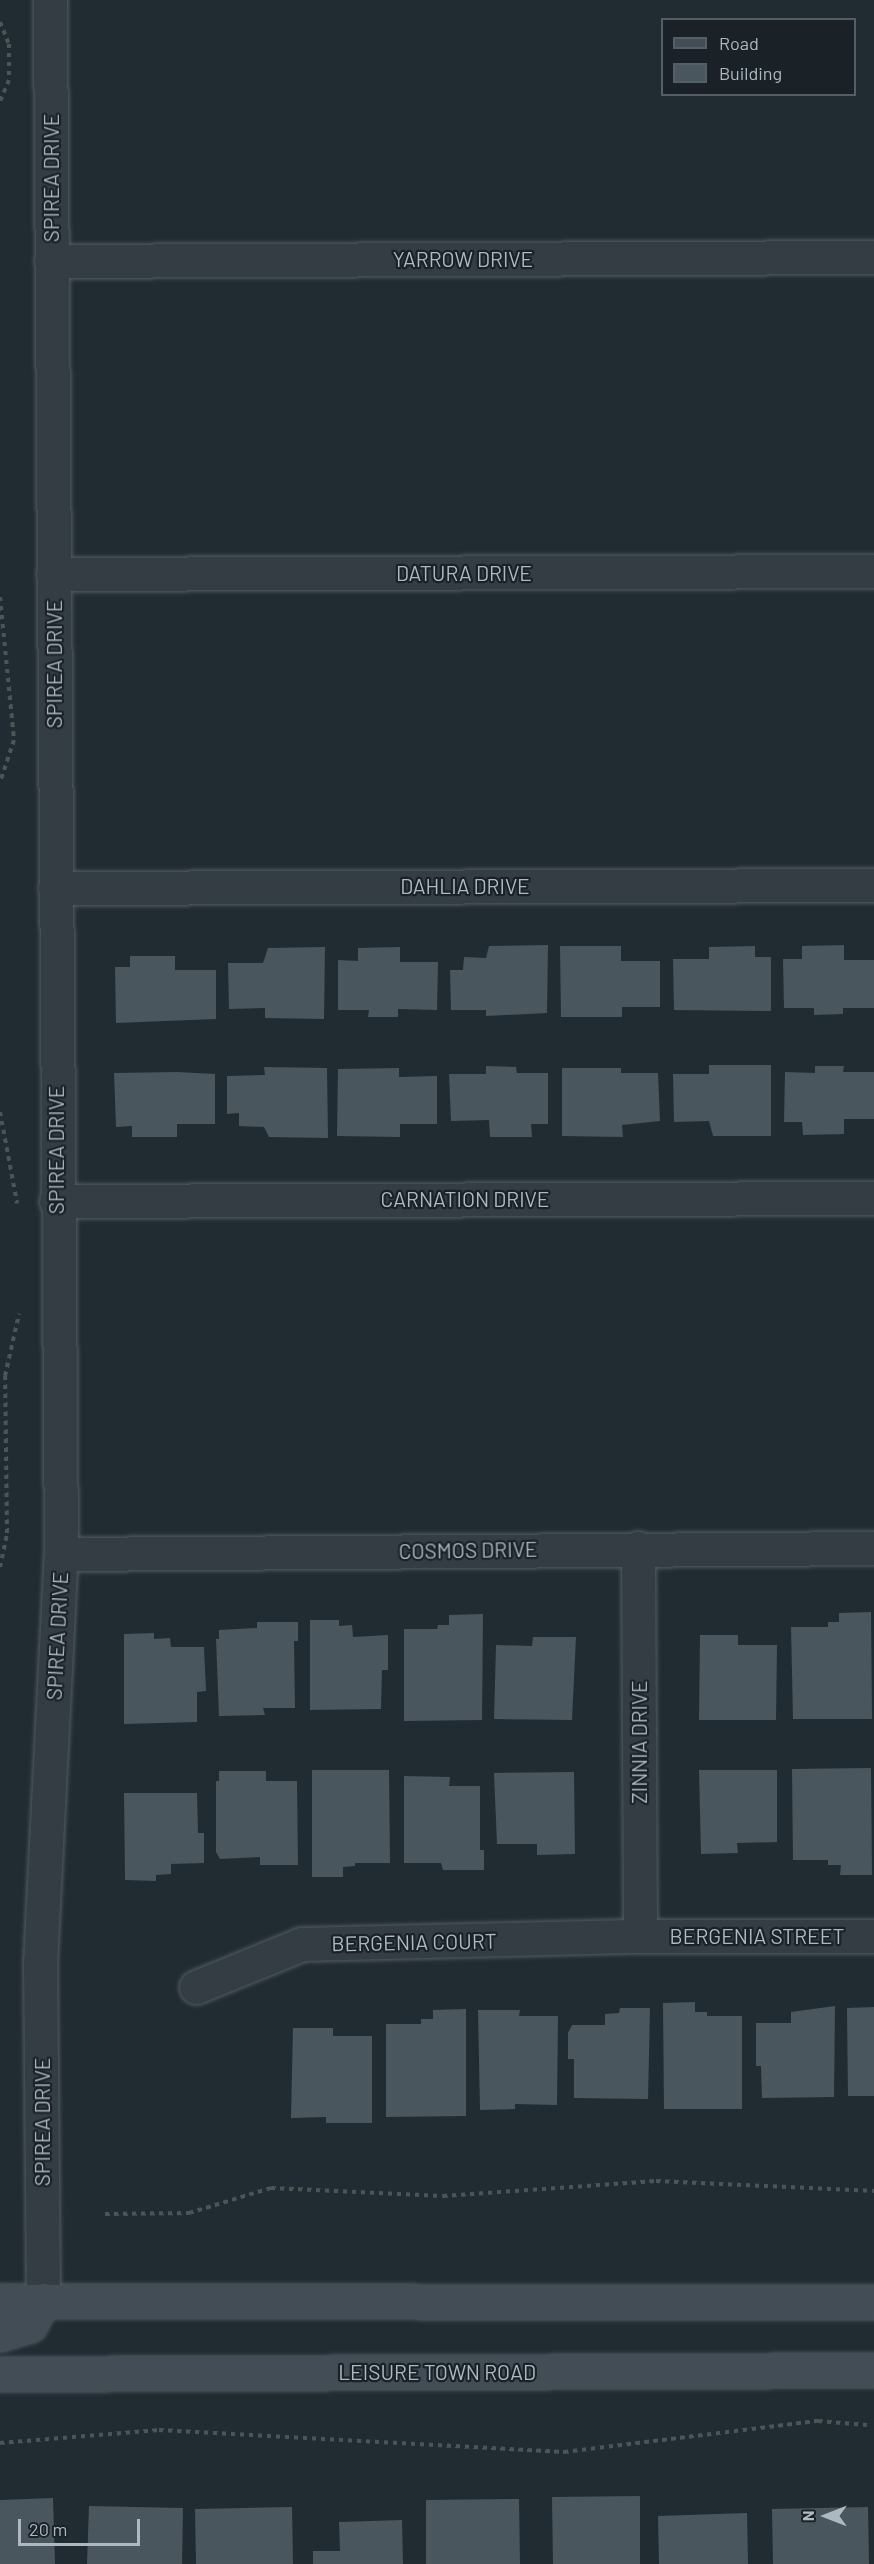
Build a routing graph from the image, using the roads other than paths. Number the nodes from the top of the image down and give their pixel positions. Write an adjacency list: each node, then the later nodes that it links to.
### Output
1 (50, 0): 3 (street, SPIREA DRIVE)
2 (874, 257): 3 (street, YARROW DRIVE)
3 (51, 261): 5 (street, SPIREA DRIVE)
4 (874, 571): 5 (street, DATURA DRIVE)
5 (53, 574): 7 (street, SPIREA DRIVE)
6 (874, 885): 7 (street, DAHLIA DRIVE)
7 (55, 888): 9 (street, SPIREA DRIVE)
8 (874, 1198): 9 (street, CARNATION DRIVE)
9 (56, 1201): 12 (street, SPIREA DRIVE)
10 (638, 1548): 11 (street, COSMOS DRIVE); 12 (street, COSMOS DRIVE); 13 (street, ZINNIA DRIVE)
11 (874, 1548)
12 (61, 1554): 16 (street, SPIREA DRIVE)
13 (639, 1936): 14 (street, BERGENIA STREET); 15 (street, BERGENIA COURT)
14 (874, 1936)
15 (196, 1987)
16 (43, 2300): 17 (main road); 18 (main road); 19 (main road)
17 (0, 2301)
18 (874, 2302)
19 (0, 2334)
20 (874, 2370): 21 (main road, LEISURE TOWN ROAD)
21 (0, 2374)

